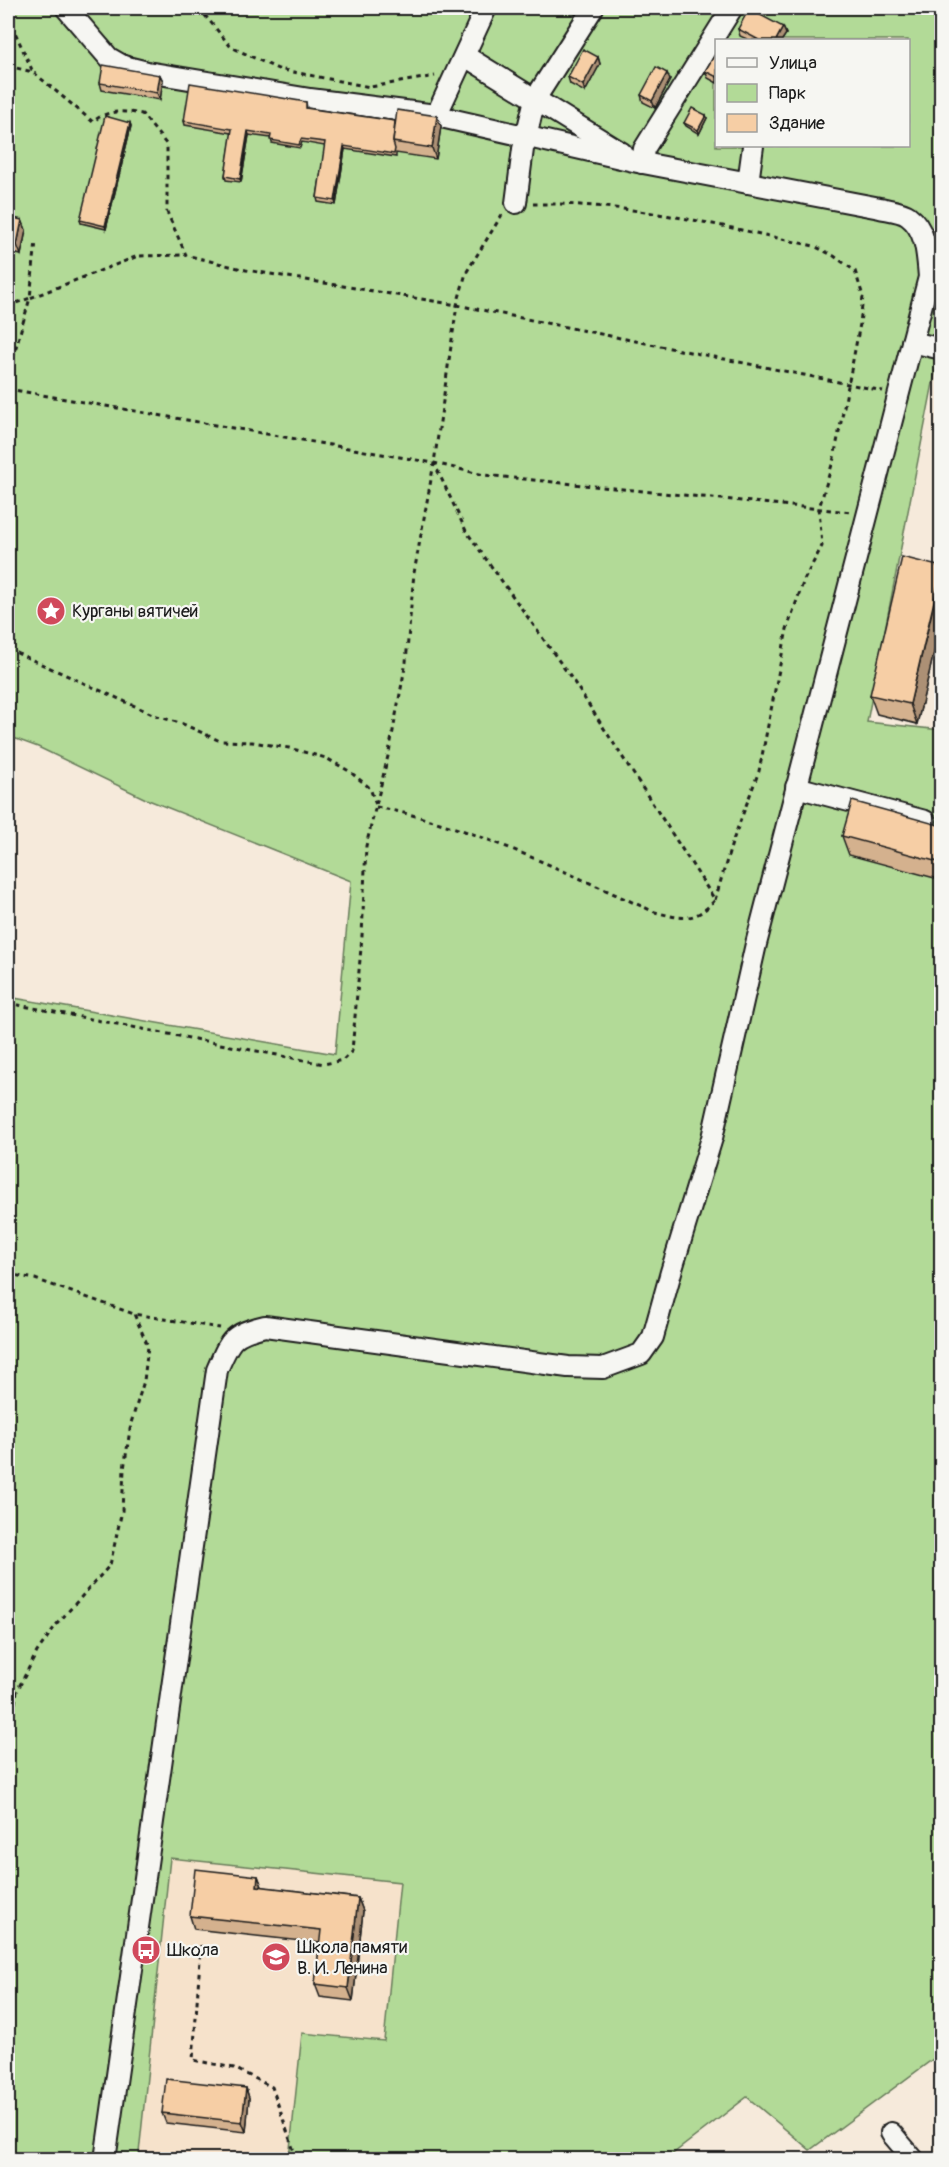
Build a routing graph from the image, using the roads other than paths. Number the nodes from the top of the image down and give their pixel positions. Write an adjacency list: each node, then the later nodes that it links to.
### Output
1 (66, 8): 7 (street)
2 (486, 8): 5 (street)
3 (593, 8): 6 (street)
4 (732, 8): 10 (street)
5 (461, 64): 6 (street); 7 (street)
6 (535, 99): 8 (street); 10 (street)
7 (436, 116): 8 (street)
8 (526, 137): 10 (street); 12 (street)
9 (753, 147): 11 (street)
10 (640, 162): 11 (street)
11 (748, 183): 13 (street)
12 (516, 203)
13 (912, 342): 14 (street); 15 (street)
14 (942, 350)
15 (796, 787): 16 (street); 18 (street)
16 (925, 821)
17 (891, 2133): 19 (street)
18 (105, 2160)
19 (914, 2160)

